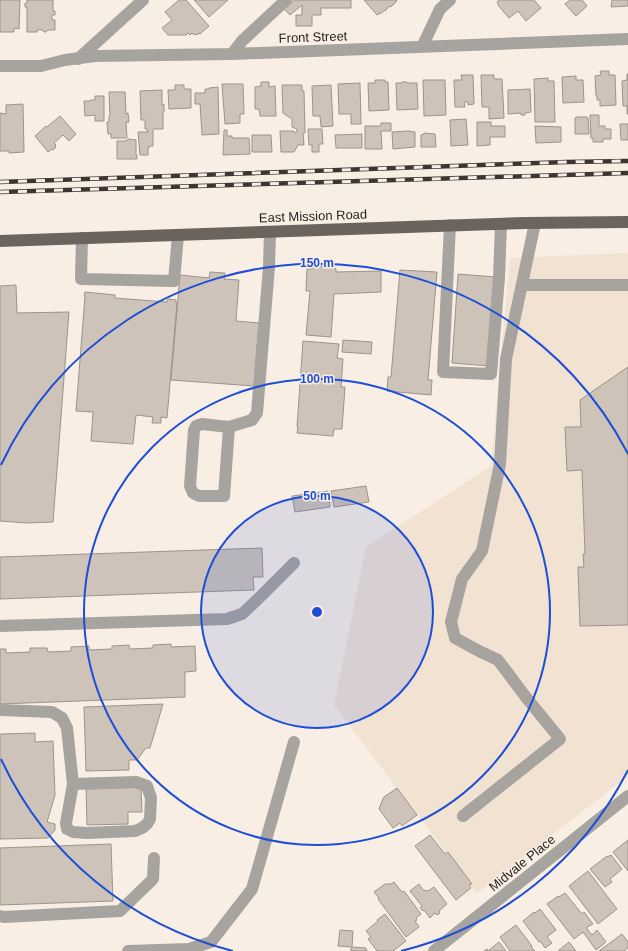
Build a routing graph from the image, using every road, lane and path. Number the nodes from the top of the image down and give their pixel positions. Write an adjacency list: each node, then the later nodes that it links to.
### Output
1 (143, 0): 7 (street)
2 (286, 0): 6 (street)
3 (450, 0): 5 (street)
4 (628, 39): 5 (street, Front Street)
5 (422, 47): 6 (street, Front Street)
6 (232, 54): 7 (street, Front Street)
7 (78, 59): 8 (street, Front Street)
8 (0, 66)
9 (628, 222): 10 (main road, East Mission Road)
10 (535, 223): 11 (main road, East Mission Road); 17 (street)
11 (500, 224): 12 (main road, East Mission Road); 12 (street)
12 (450, 225): 13 (main road, East Mission Road)
13 (270, 232): 14 (main road, East Mission Road); 19 (street)
14 (178, 235): 15 (main road, East Mission Road); 15 (street)
15 (82, 238): 16 (main road, East Mission Road)
16 (0, 241)
17 (522, 285): 18 (street); 26 (street)
18 (628, 285)
19 (229, 427): 19 (street)
20 (294, 563): 21 (street)
21 (0, 626)
22 (0, 710): 24 (street)
23 (294, 742): 29 (street)
24 (73, 784): 24 (street)
25 (628, 796): 31 (street, Midvale Place)
26 (463, 816)
27 (154, 858): 28 (street)
28 (0, 916)
29 (190, 950): 30 (street)
30 (128, 951)
31 (434, 951)

